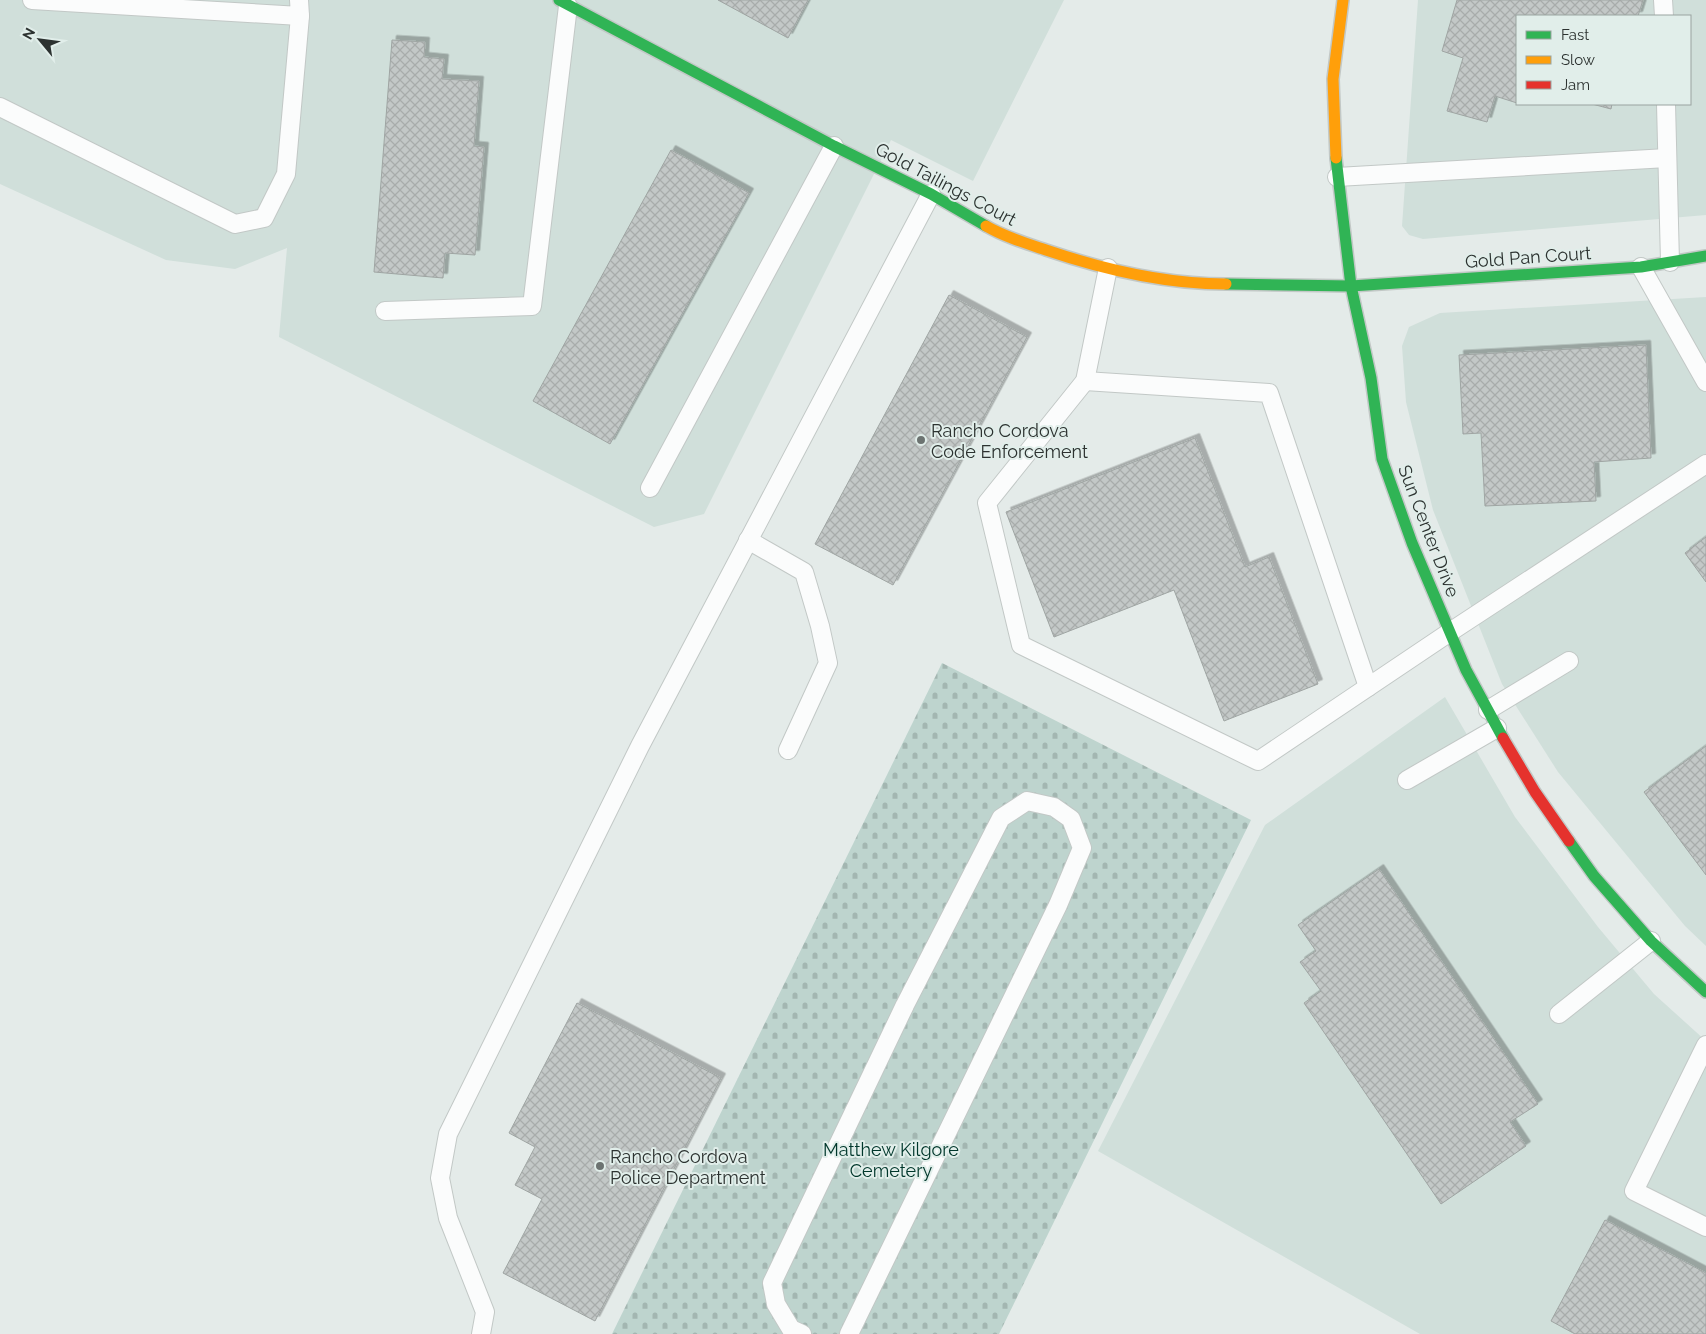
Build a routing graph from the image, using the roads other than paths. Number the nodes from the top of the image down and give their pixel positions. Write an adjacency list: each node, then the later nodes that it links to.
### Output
1 (32, 0): 5 (lane)
2 (1343, 0): 11 (street, Sun Center Drive)
3 (1663, 0): 6 (lane)
4 (563, 3): 9 (street, Gold Tailings Court); 18 (lane)
5 (300, 8): 8 (lane)
6 (1664, 15)
7 (1666, 105): 10 (lane)
8 (0, 107)
9 (834, 146): 12 (street, Gold Tailings Court); 22 (lane)
10 (1667, 158): 11 (lane); 14 (lane)
11 (1337, 177): 17 (street, Sun Center Drive)
12 (931, 194): 16 (street, Gold Tailings Court); 23 (lane)
13 (1706, 256): 14 (street, Gold Pan Court)
14 (1670, 262): 15 (street, Gold Pan Court)
15 (1641, 267): 17 (street, Gold Pan Court); 20 (lane)
16 (1108, 268): 17 (street, Gold Tailings Court); 19 (lane)
17 (1351, 286): 24 (street, Sun Center Drive)
18 (385, 311)
19 (1084, 382): 26 (lane); 26 (lane)
20 (1706, 382)
21 (1706, 464): 24 (lane)
22 (650, 488)
23 (748, 540): 29 (lane); 36 (lane)
24 (1450, 632): 26 (lane); 27 (street, Sun Center Drive)
25 (1569, 661): 27 (lane)
26 (1368, 687)
27 (1488, 710): 28 (street, Sun Center Drive)
28 (1497, 728): 30 (lane); 31 (street, Sun Center Drive)
29 (788, 750)
30 (1407, 780)
31 (1651, 941): 32 (street, Sun Center Drive); 33 (lane)
32 (1706, 992)
33 (1559, 1014)
34 (1706, 1045): 35 (lane)
35 (1706, 1227)
36 (480, 1334)
37 (802, 1334): 38 (lane)
38 (849, 1334)

